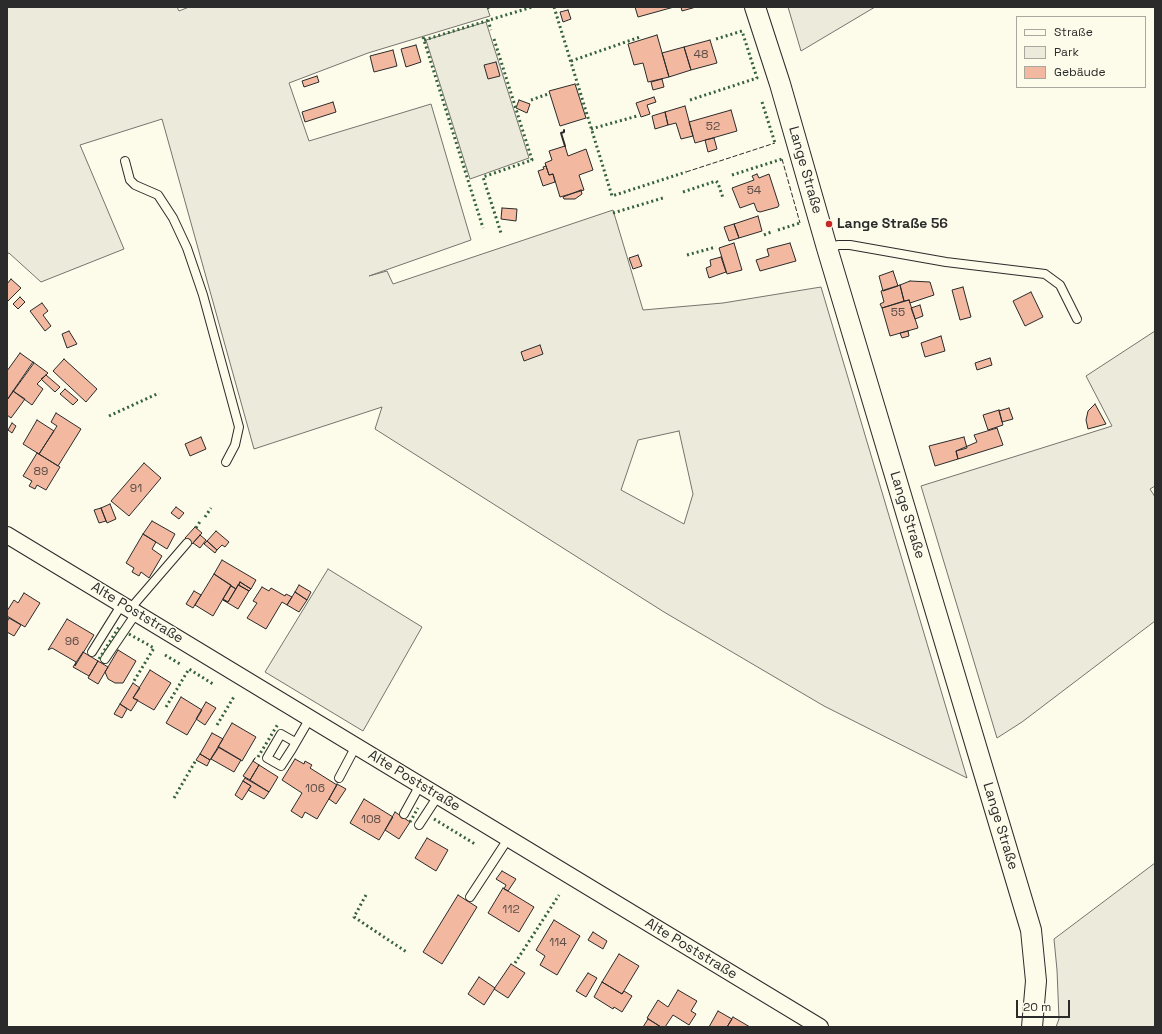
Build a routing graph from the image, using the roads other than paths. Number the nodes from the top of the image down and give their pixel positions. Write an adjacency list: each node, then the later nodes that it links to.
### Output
1 (755, 7): 3 (street, Lange Straße)
2 (125, 161): 5 (lane)
3 (827, 248): 4 (lane); 22 (street, Lange Straße)
4 (1078, 319)
5 (226, 462)
6 (7, 535): 8 (street, Alte Poststraße)
7 (187, 543): 8 (lane)
8 (130, 609): 9 (lane); 10 (lane); 11 (street, Alte Poststraße)
9 (92, 652)
10 (105, 659)
11 (310, 718): 12 (lane); 13 (street, Alte Poststraße)
12 (295, 742)
13 (356, 746): 14 (lane); 15 (street, Alte Poststraße)
14 (339, 778)
15 (420, 785): 16 (street, Alte Poststraße); 17 (lane)
16 (438, 796): 18 (lane); 19 (street, Alte Poststraße)
17 (404, 814)
18 (419, 825)
19 (508, 839): 20 (lane); 21 (street, Alte Poststraße)
20 (470, 897)
21 (820, 1027)
22 (1032, 1027)

